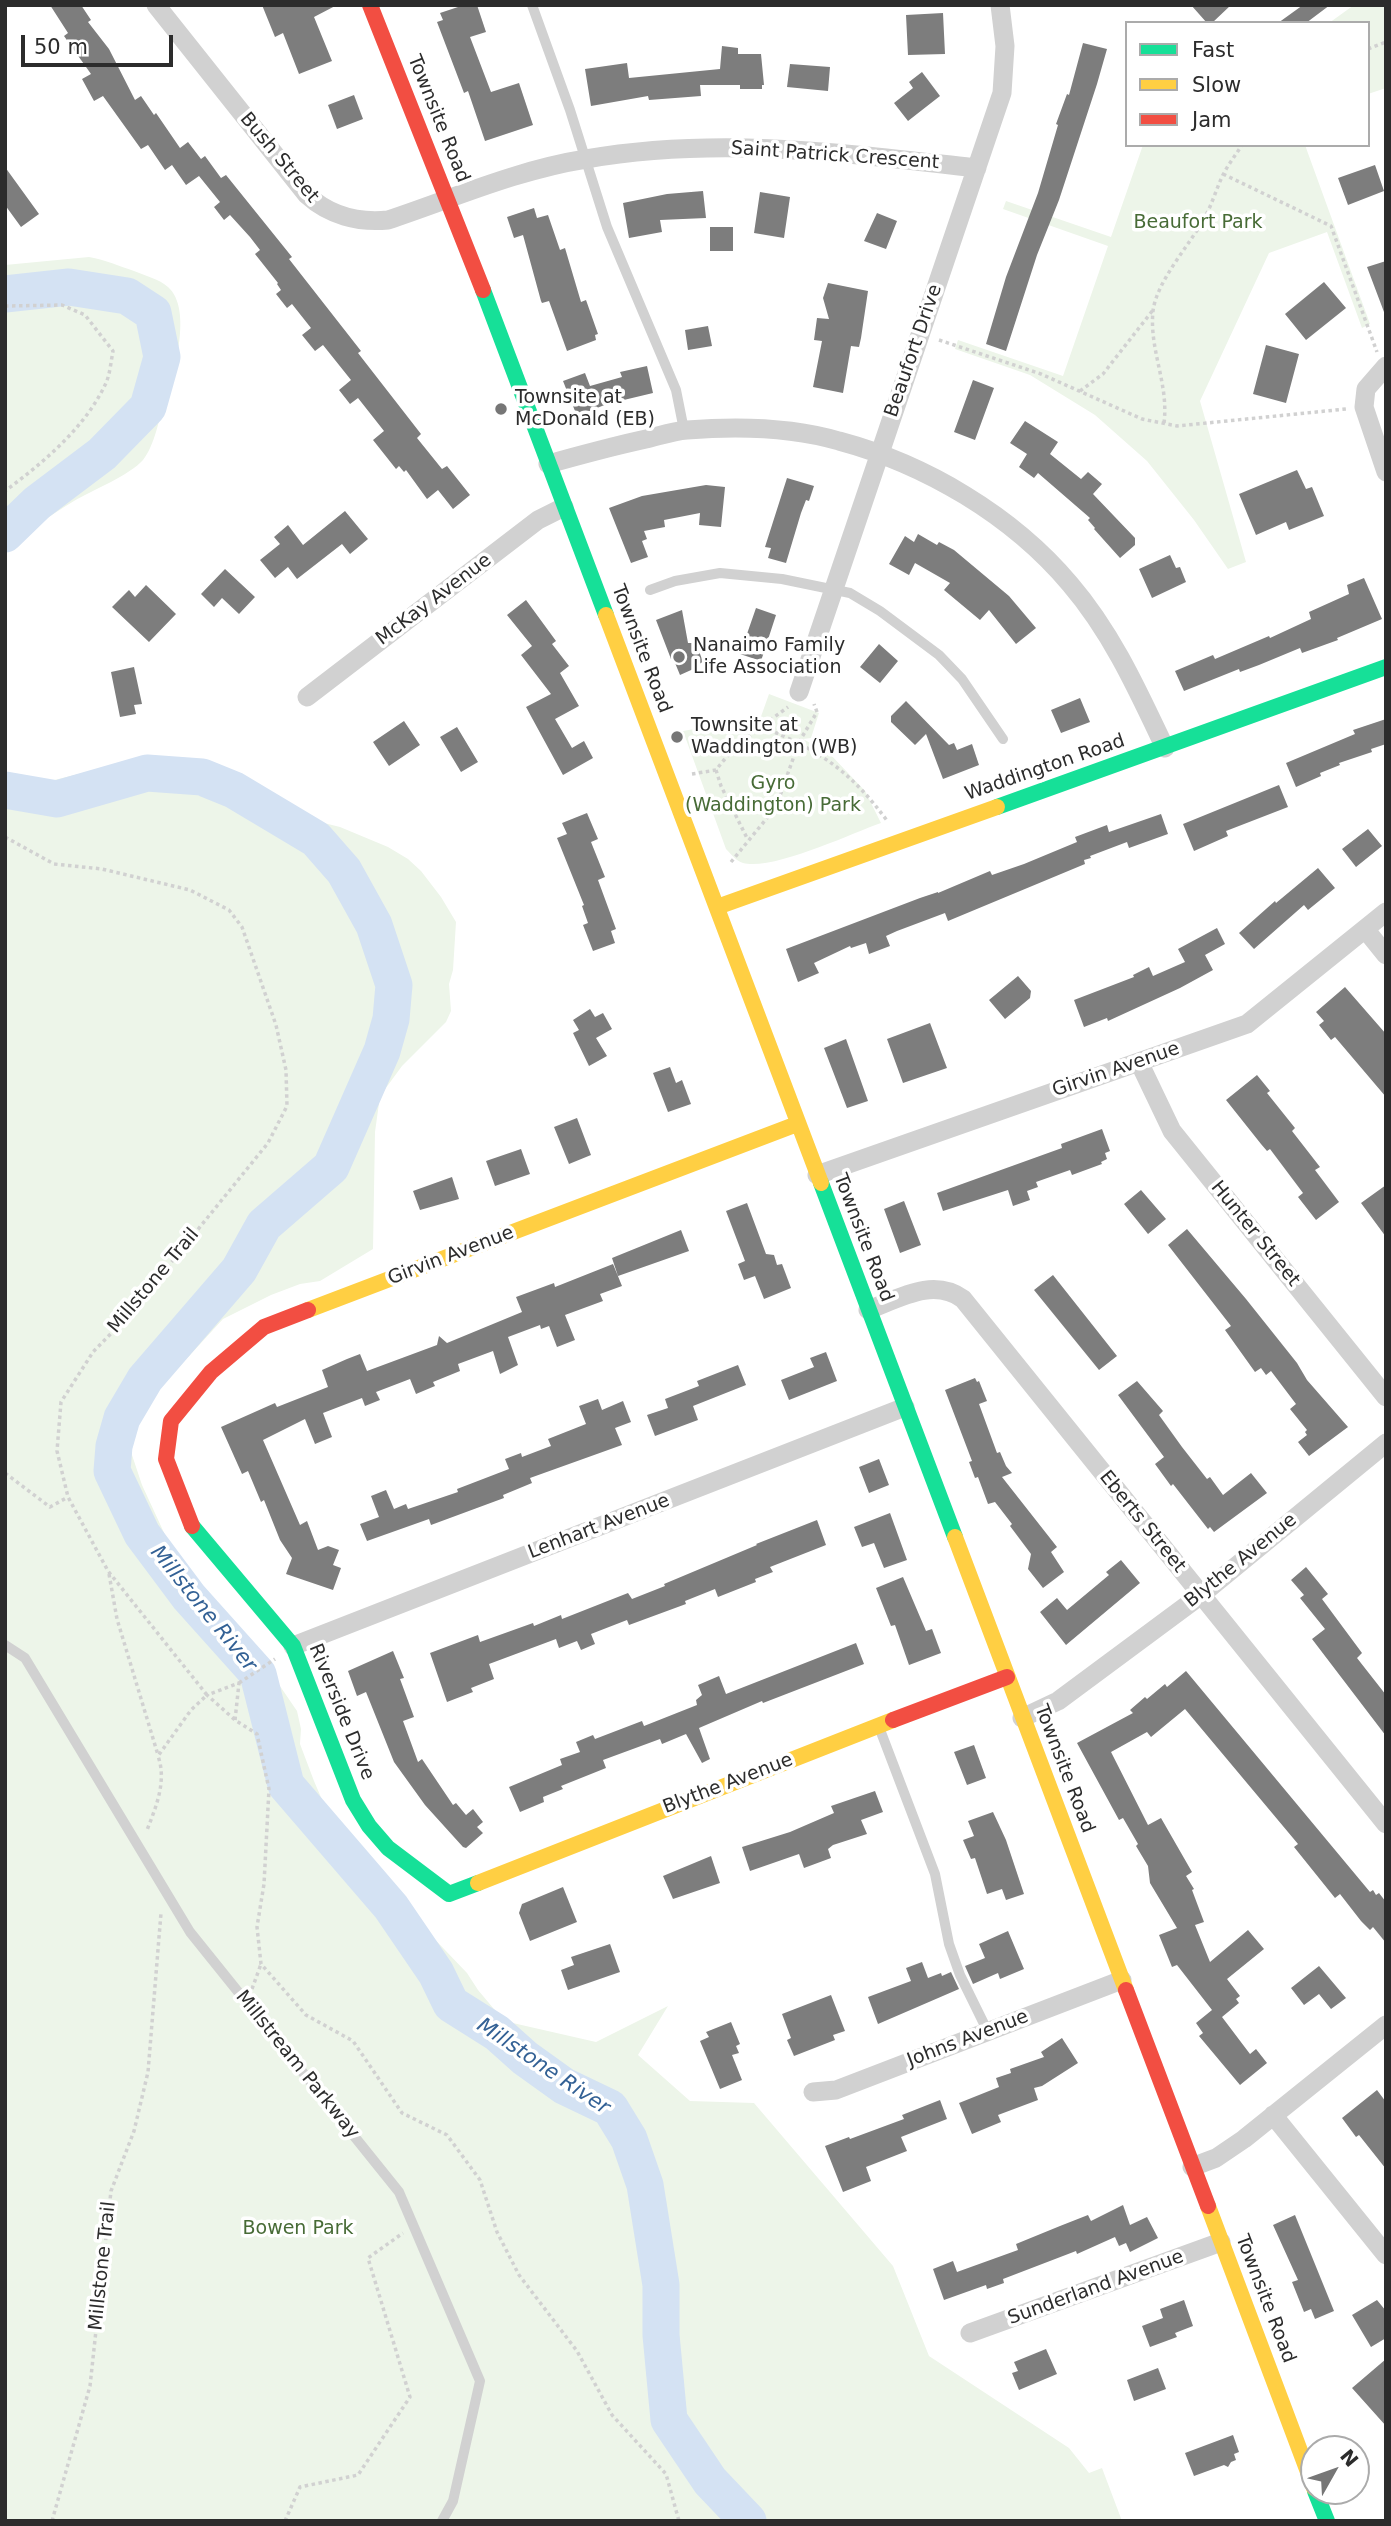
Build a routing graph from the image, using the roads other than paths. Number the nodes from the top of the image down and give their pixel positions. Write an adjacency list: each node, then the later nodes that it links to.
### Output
1 (156, 5): 7 (street, Bush Street)
2 (370, 5): 7 (street, Townsite Road)
3 (531, 5): 5 (lane)
4 (1000, 5): 6 (street, Beaufort Drive)
5 (584, 159): 6 (street, Saint Patrick Crescent); 7 (street, Saint Patrick Crescent); 9 (lane)
6 (977, 168): 10 (street, Beaufort Drive)
7 (447, 198): 11 (street, Townsite Road)
8 (1385, 368): 12 (street)
9 (684, 430): 10 (street); 11 (street)
10 (879, 453): 14 (street, Beaufort Drive); 20 (street)
11 (548, 464): 13 (street, Townsite Road)
12 (1386, 472)
13 (564, 507): 18 (street, McKay Avenue); 21 (street, Townsite Road)
14 (833, 589): 15 (lane); 17 (street, Beaufort Drive); 19 (lane)
15 (650, 590)
16 (1386, 667): 20 (street, Waddington Road)
17 (799, 692)
18 (307, 697)
19 (1003, 738)
20 (1165, 748): 21 (street, Waddington Road)
21 (717, 907): 26 (street, Townsite Road)
22 (1386, 912): 23 (street, Girvin Avenue)
23 (1365, 929): 24 (street); 25 (street, Girvin Avenue)
24 (1386, 955)
25 (1139, 1062): 27 (street, Girvin Avenue); 29 (street, Hunter Street)
26 (797, 1124): 27 (street, Townsite Road); 32 (street, Girvin Avenue)
27 (817, 1175): 28 (street, Townsite Road)
28 (868, 1310): 30 (street, Townsite Road); 33 (street, Eberts Street)
29 (1386, 1397)
30 (905, 1407): 35 (street, Lenhart Avenue); 36 (street, Townsite Road)
31 (1386, 1443): 33 (street, Blythe Avenue)
32 (166, 1460): 35 (street, Riverside Drive)
33 (1201, 1595): 37 (street, Blythe Avenue); 39 (street, Eberts Street)
34 (5, 1645): 51 (lane, Millstream Parkway)
35 (293, 1646): 40 (street, Riverside Drive)
36 (1007, 1677): 37 (street, Townsite Road); 38 (street, Blythe Avenue)
37 (1022, 1718): 41 (street, Townsite Road)
38 (879, 1725): 40 (street, Blythe Avenue); 43 (lane)
39 (1386, 1824)
40 (449, 1894)
41 (1122, 1980): 43 (street, Johns Avenue); 46 (street, Townsite Road)
42 (1386, 2025): 45 (street)
43 (988, 2032): 44 (street, Johns Avenue)
44 (813, 2092)
45 (1273, 2115): 46 (street); 48 (street)
46 (1192, 2167): 47 (street, Townsite Road)
47 (1221, 2242): 49 (street, Sunderland Avenue); 50 (street, Townsite Road)
48 (1386, 2255)
49 (970, 2333)
50 (1300, 2450)
51 (442, 2521)

